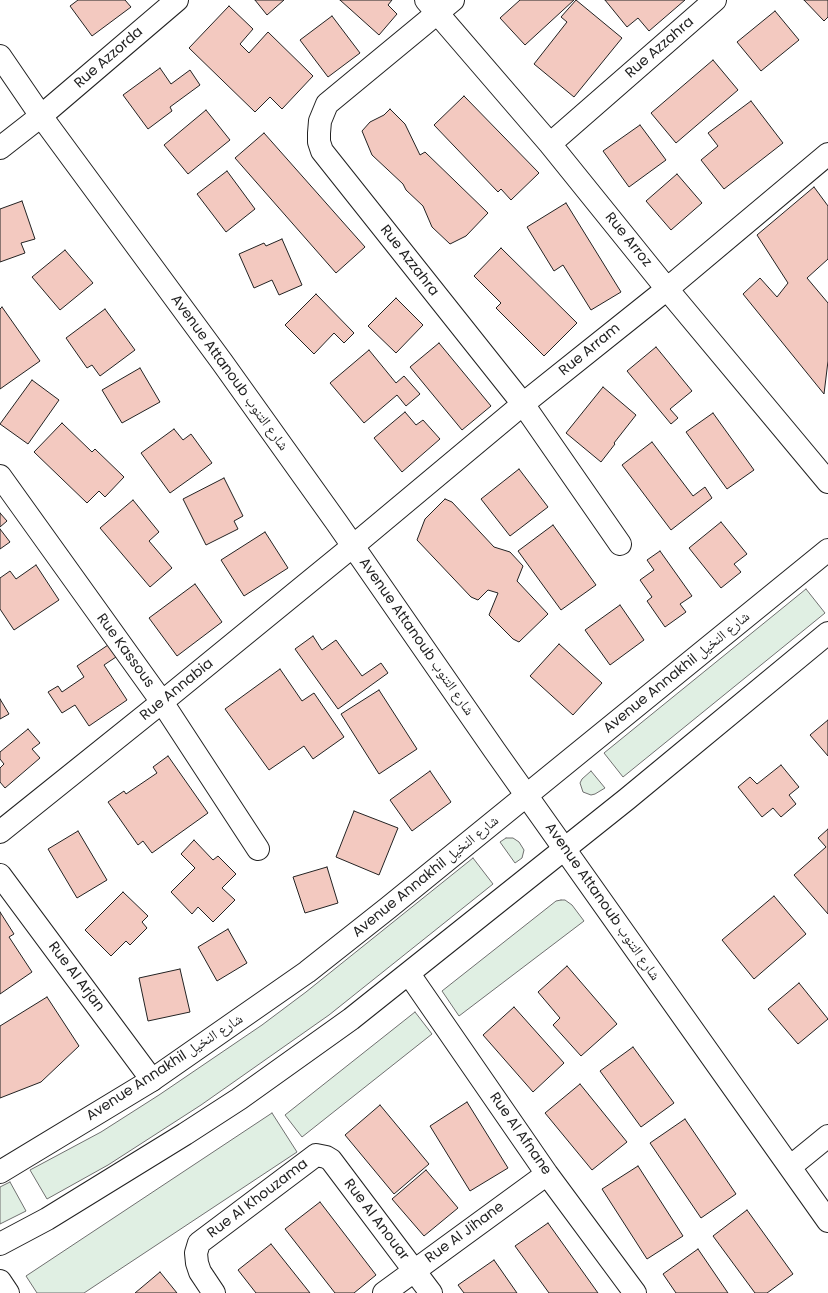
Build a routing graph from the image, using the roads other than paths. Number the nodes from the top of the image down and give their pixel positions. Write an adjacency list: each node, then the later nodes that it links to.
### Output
1 (177, 0): 5 (street, Rue Azzorda)
2 (715, 0): 6 (street, Rue Azzahra)
3 (438, 4): 6 (street, Rue Arroz); 10 (street, Rue Azzahra)
4 (0, 56): 5 (street, Avenue Attanoub شارع التنوب)
5 (41, 116): 7 (street, Rue Azzorda); 14 (street, Avenue Attanoub شارع التنوب)
6 (550, 144): 9 (street, Rue Arroz)
7 (0, 148)
8 (828, 154): 9 (street, Rue Arram)
9 (667, 289): 10 (street, Rue Arram); 12 (street, Rue Arroz)
10 (523, 404): 13 (street, Rue Azzahra); 14 (street, Rue Arram)
11 (0, 476): 17 (street, Rue Kassous)
12 (828, 482)
13 (620, 544)
14 (353, 546): 17 (street, Rue Annabia); 18 (street, Avenue Attanoub شارع التنوب)
15 (828, 550): 18 (street, Avenue Annakhil شارع النخيل)
16 (828, 633): 21 (street)
17 (162, 702): 19 (street, Rue Annabia); 20 (street, Rue Kassous)
18 (527, 795): 21 (street, Avenue Attanoub شارع التنوب); 24 (street, Avenue Annakhil شارع النخيل)
19 (0, 832)
20 (258, 849)
21 (564, 849): 23 (street); 27 (street, Avenue Attanoub شارع التنوب)
22 (0, 875): 24 (street, Rue Al Arjan)
23 (409, 974): 29 (street, Rue Al Afnane); 31 (street)
24 (152, 1080): 28 (street, Avenue Annakhil شارع النخيل)
25 (828, 1136): 27 (street)
26 (316, 1155): 32 (street, Rue Al Anouar); 35 (street, Rue Al Khouzama)
27 (790, 1167): 30 (street, Avenue Attanoub شارع التنوب)
28 (0, 1172)
29 (547, 1174): 32 (street, Rue Al Jihane); 38 (street, Rue Al Afnane)
30 (828, 1221)
31 (0, 1244)
32 (415, 1270): 36 (street, Rue Al Jihane); 37 (street, Rue Al Anouar)
33 (0, 1281): 34 (street)
34 (8, 1293)
35 (214, 1293)
36 (384, 1293)
37 (430, 1293)
38 (635, 1293)

